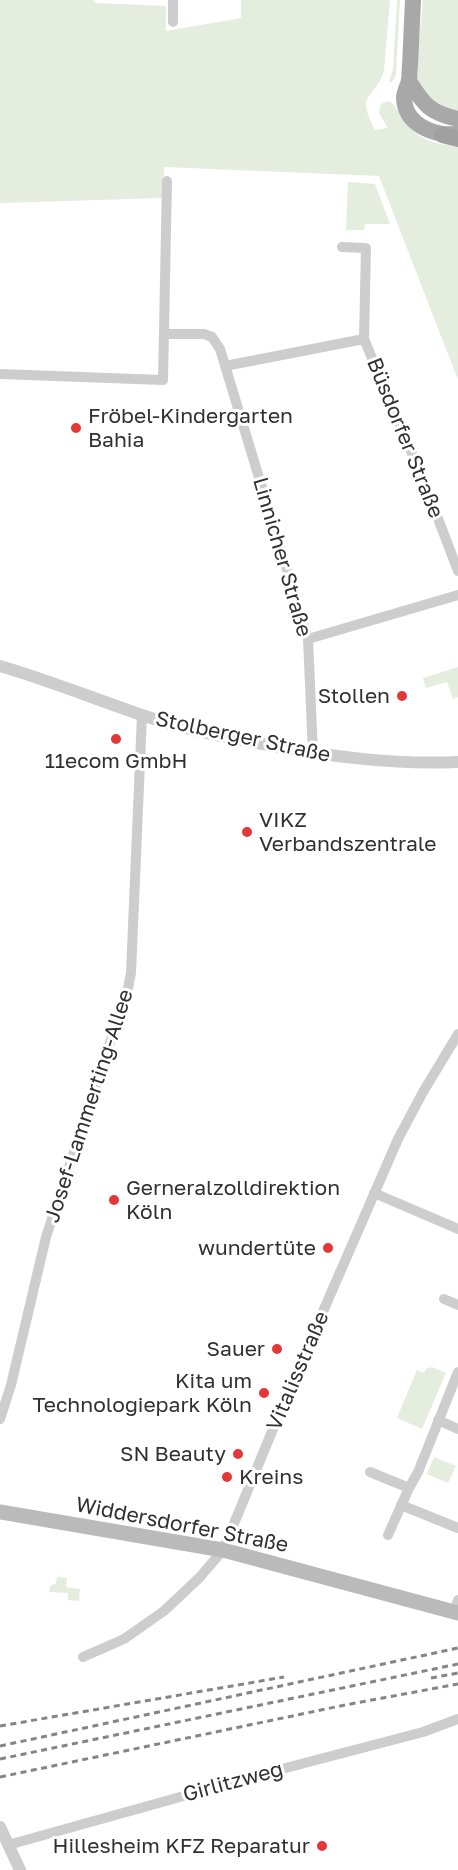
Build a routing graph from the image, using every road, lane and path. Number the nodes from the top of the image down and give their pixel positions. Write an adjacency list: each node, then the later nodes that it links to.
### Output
1 (173, 0): 3 (street)
2 (413, 0): 4 (main road)
3 (173, 22)
4 (409, 81): 5 (main road); 6 (main road)
5 (458, 119)
6 (453, 136)
7 (167, 181): 9 (street)
8 (342, 248): 10 (street)
9 (164, 334): 11 (street, Linnicher Straße); 12 (street)
10 (364, 339): 11 (street); 13 (street, Büsdorfer Straße)
11 (225, 366): 15 (street, Linnicher Straße)
12 (0, 374)
13 (458, 571)
14 (458, 595): 15 (street)
15 (308, 639): 18 (street, Linnicher Straße)
16 (0, 666): 17 (street, Stolberger Straße)
17 (142, 715): 18 (street, Stolberger Straße); 26 (street, Josef-Lammerting-Allee)
18 (313, 753): 19 (street, Stolberger Straße)
19 (458, 762)
20 (458, 1034): 21 (street, Vitalisstraße)
21 (374, 1193): 22 (street); 35 (street, Vitalisstraße)
22 (458, 1229)
23 (444, 1299): 24 (street)
24 (458, 1305)
25 (458, 1372): 27 (street)
26 (0, 1419)
27 (438, 1420): 28 (street); 30 (street)
28 (458, 1429)
29 (370, 1472): 30 (street)
30 (409, 1488): 31 (street)
31 (401, 1505): 33 (street); 34 (street)
32 (0, 1512): 35 (main road, Widdersdorfer Straße)
33 (458, 1528)
34 (388, 1535)
35 (223, 1550): 36 (main road, Widdersdorfer Straße); 37 (street, Vitalisstraße)
36 (456, 1609)
37 (82, 1656)
38 (458, 1719): 40 (street, Girlitzweg)
39 (0, 1827): 40 (street)
40 (8, 1845): 41 (street)
41 (20, 1870)

